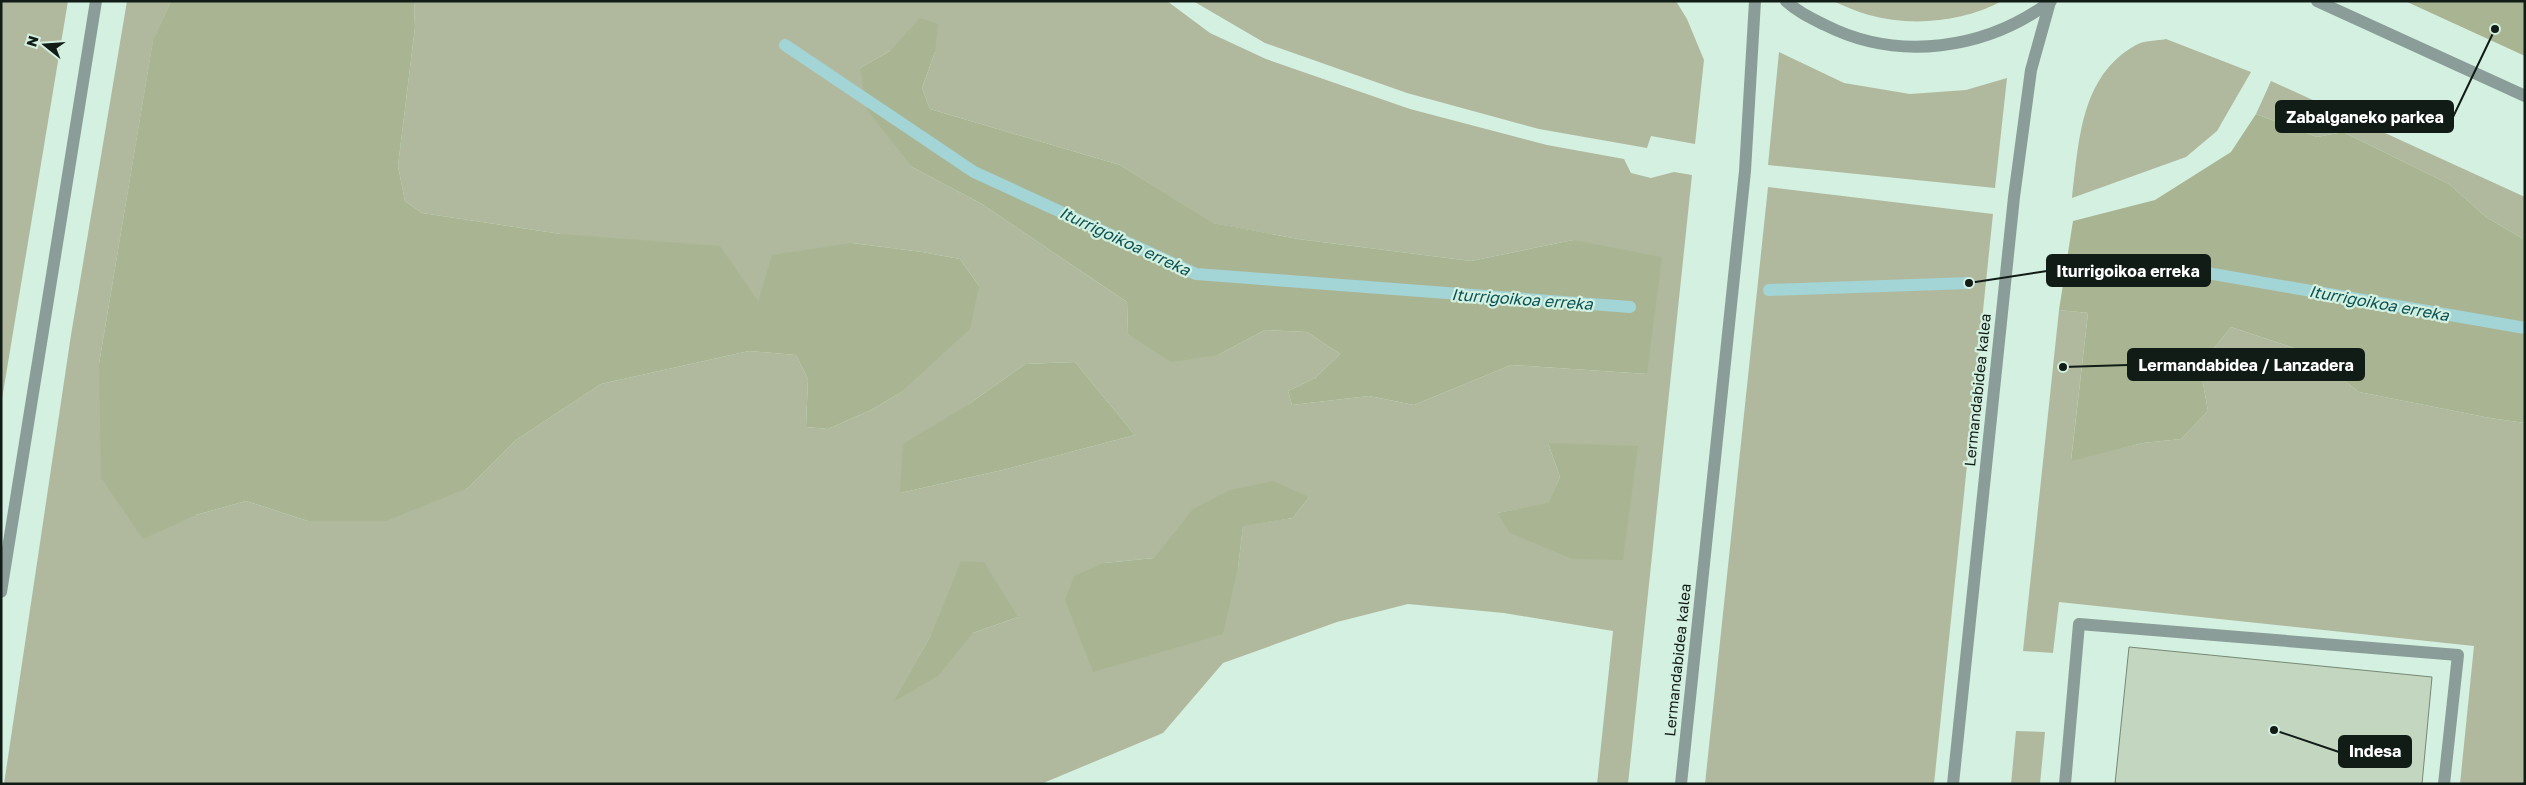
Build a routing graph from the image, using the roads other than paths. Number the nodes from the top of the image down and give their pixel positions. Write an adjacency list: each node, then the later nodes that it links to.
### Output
1 (96, 1): 7 (street)
2 (1755, 1): 8 (street, Lermandabidea kalea)
3 (1786, 1): 5 (street)
4 (2317, 1): 6 (street)
5 (2050, 2): 9 (street, Lermandabidea kalea)
6 (2525, 96)
7 (1, 592)
8 (1681, 784)
9 (1953, 784)
10 (2064, 784): 11 (street)
11 (2444, 784)

